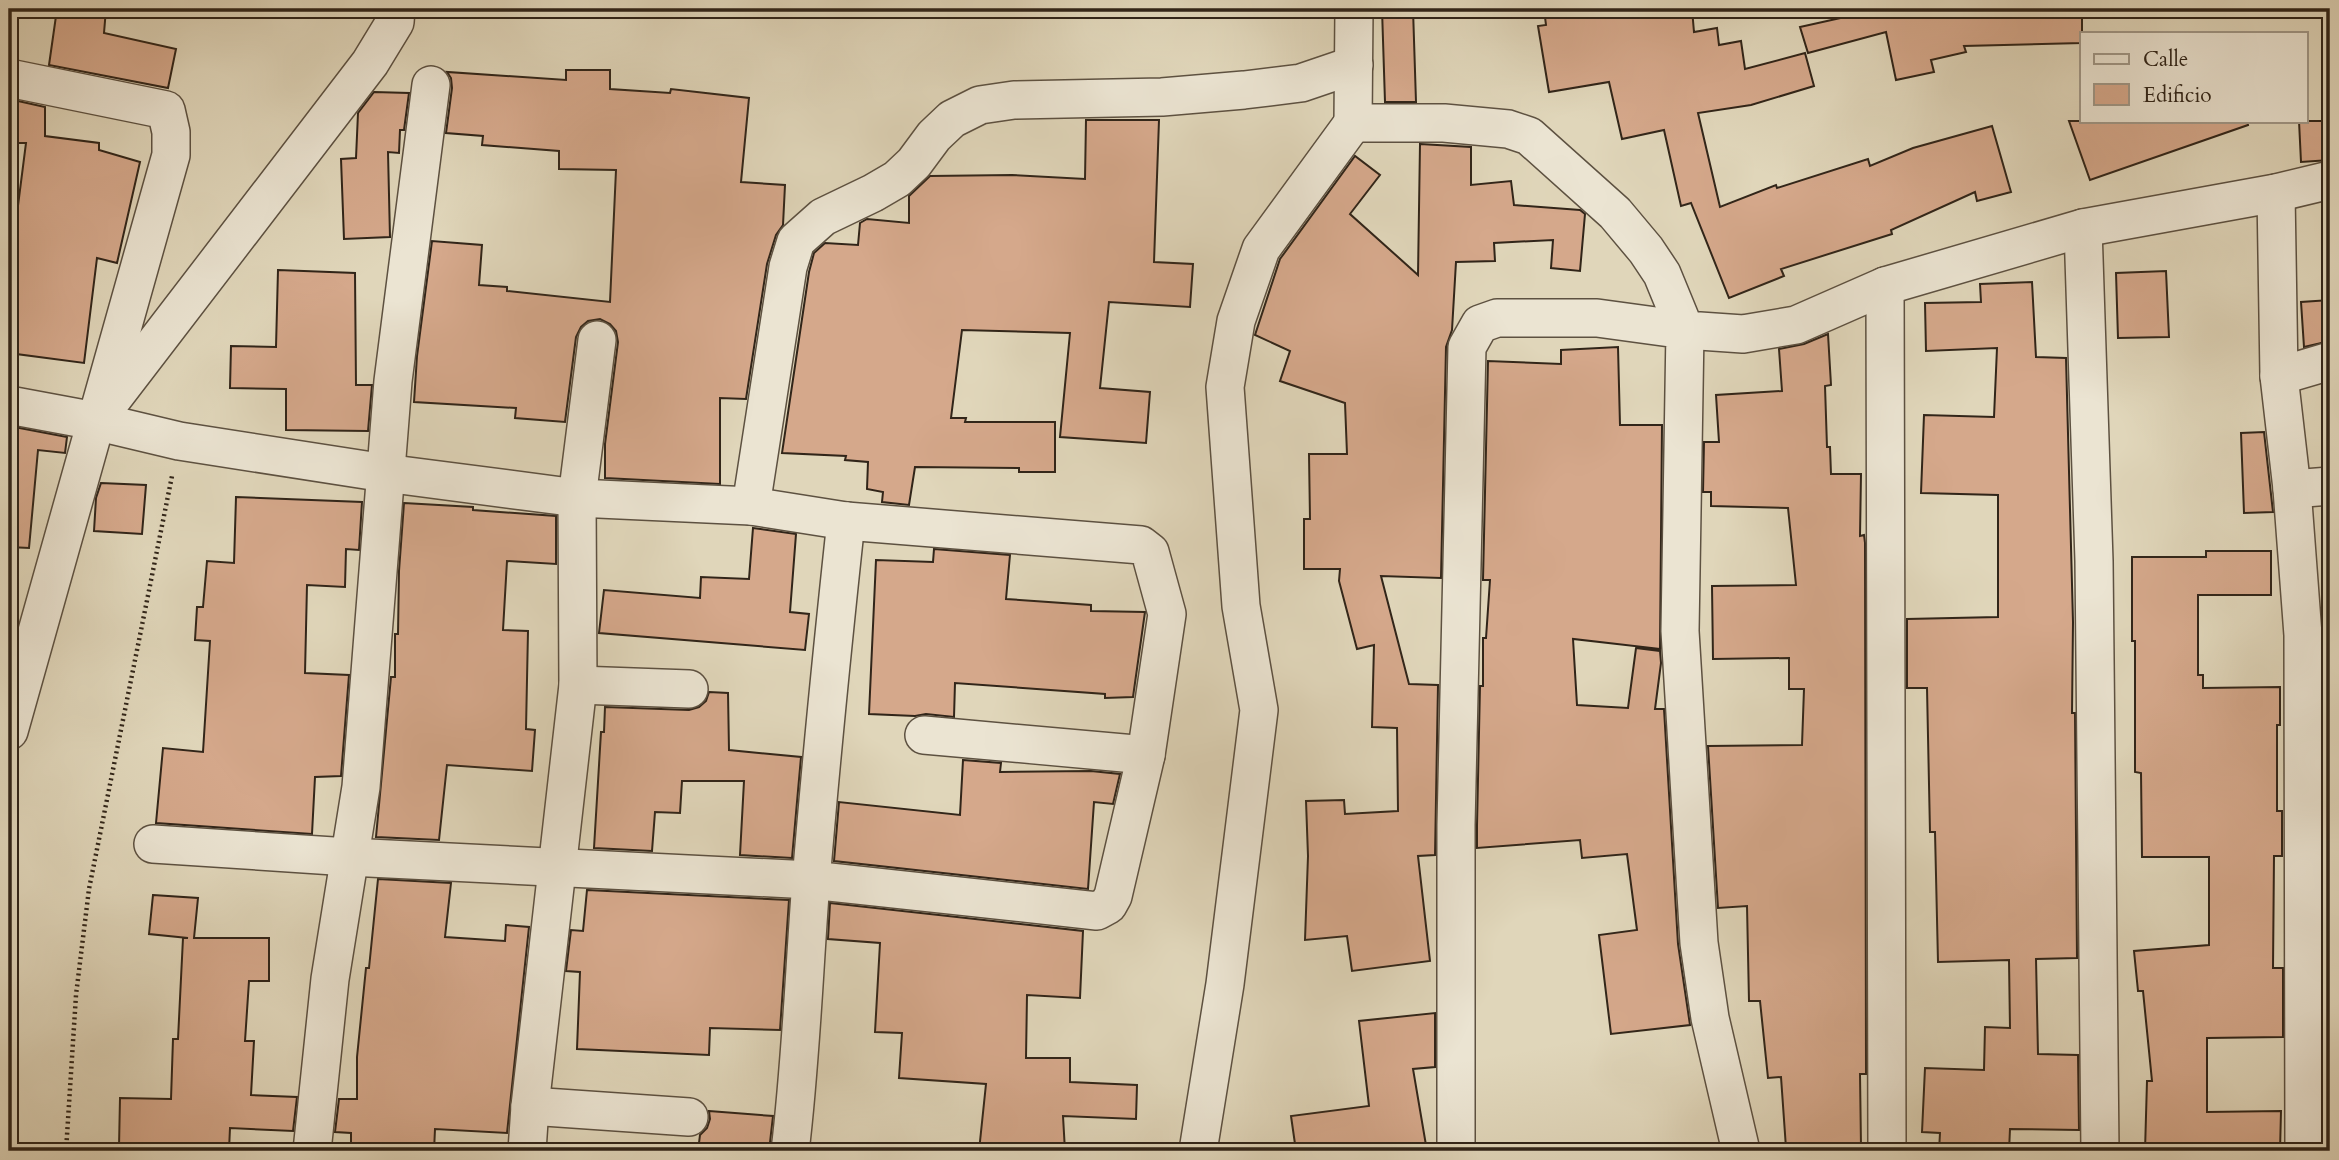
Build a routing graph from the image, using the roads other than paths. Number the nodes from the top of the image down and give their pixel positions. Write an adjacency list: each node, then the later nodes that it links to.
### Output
1 (396, 9): 16 (street)
2 (1354, 9): 3 (street)
3 (1354, 65): 6 (street); 21 (street)
4 (9, 78): 16 (street)
5 (431, 85): 17 (street)
6 (1353, 123): 11 (street); 40 (street)
7 (2330, 180): 8 (street)
8 (2276, 193): 9 (street); 14 (street)
9 (2083, 228): 10 (street); 44 (street)
10 (1885, 286): 11 (street); 43 (street)
11 (1685, 330): 41 (street); 42 (street)
12 (597, 340): 20 (street)
13 (2330, 361): 14 (street)
14 (2279, 376): 19 (street)
15 (9, 405): 16 (street)
16 (95, 421): 17 (street); 26 (street)
17 (386, 473): 20 (street); 31 (street)
18 (2330, 486): 19 (street)
19 (2292, 489): 23 (street)
20 (578, 498): 21 (street); 24 (street)
21 (751, 506): 22 (street)
22 (846, 521): 28 (street); 33 (street)
23 (2316, 635): 29 (street)
24 (578, 685): 25 (street); 32 (street)
25 (689, 690)
26 (9, 731)
27 (924, 735): 28 (street)
28 (1146, 755): 33 (street)
29 (2317, 833): 34 (street)
30 (153, 844): 31 (street)
31 (349, 857): 32 (street); 37 (street)
32 (557, 866): 33 (street); 35 (street)
33 (811, 880): 39 (street)
34 (2317, 1002): 45 (street)
35 (530, 1106): 36 (street); 38 (street)
36 (689, 1118)
37 (312, 1151)
38 (527, 1151)
39 (790, 1151)
40 (1198, 1151)
41 (1456, 1151)
42 (1741, 1151)
43 (1886, 1151)
44 (2100, 1151)
45 (2304, 1151)

